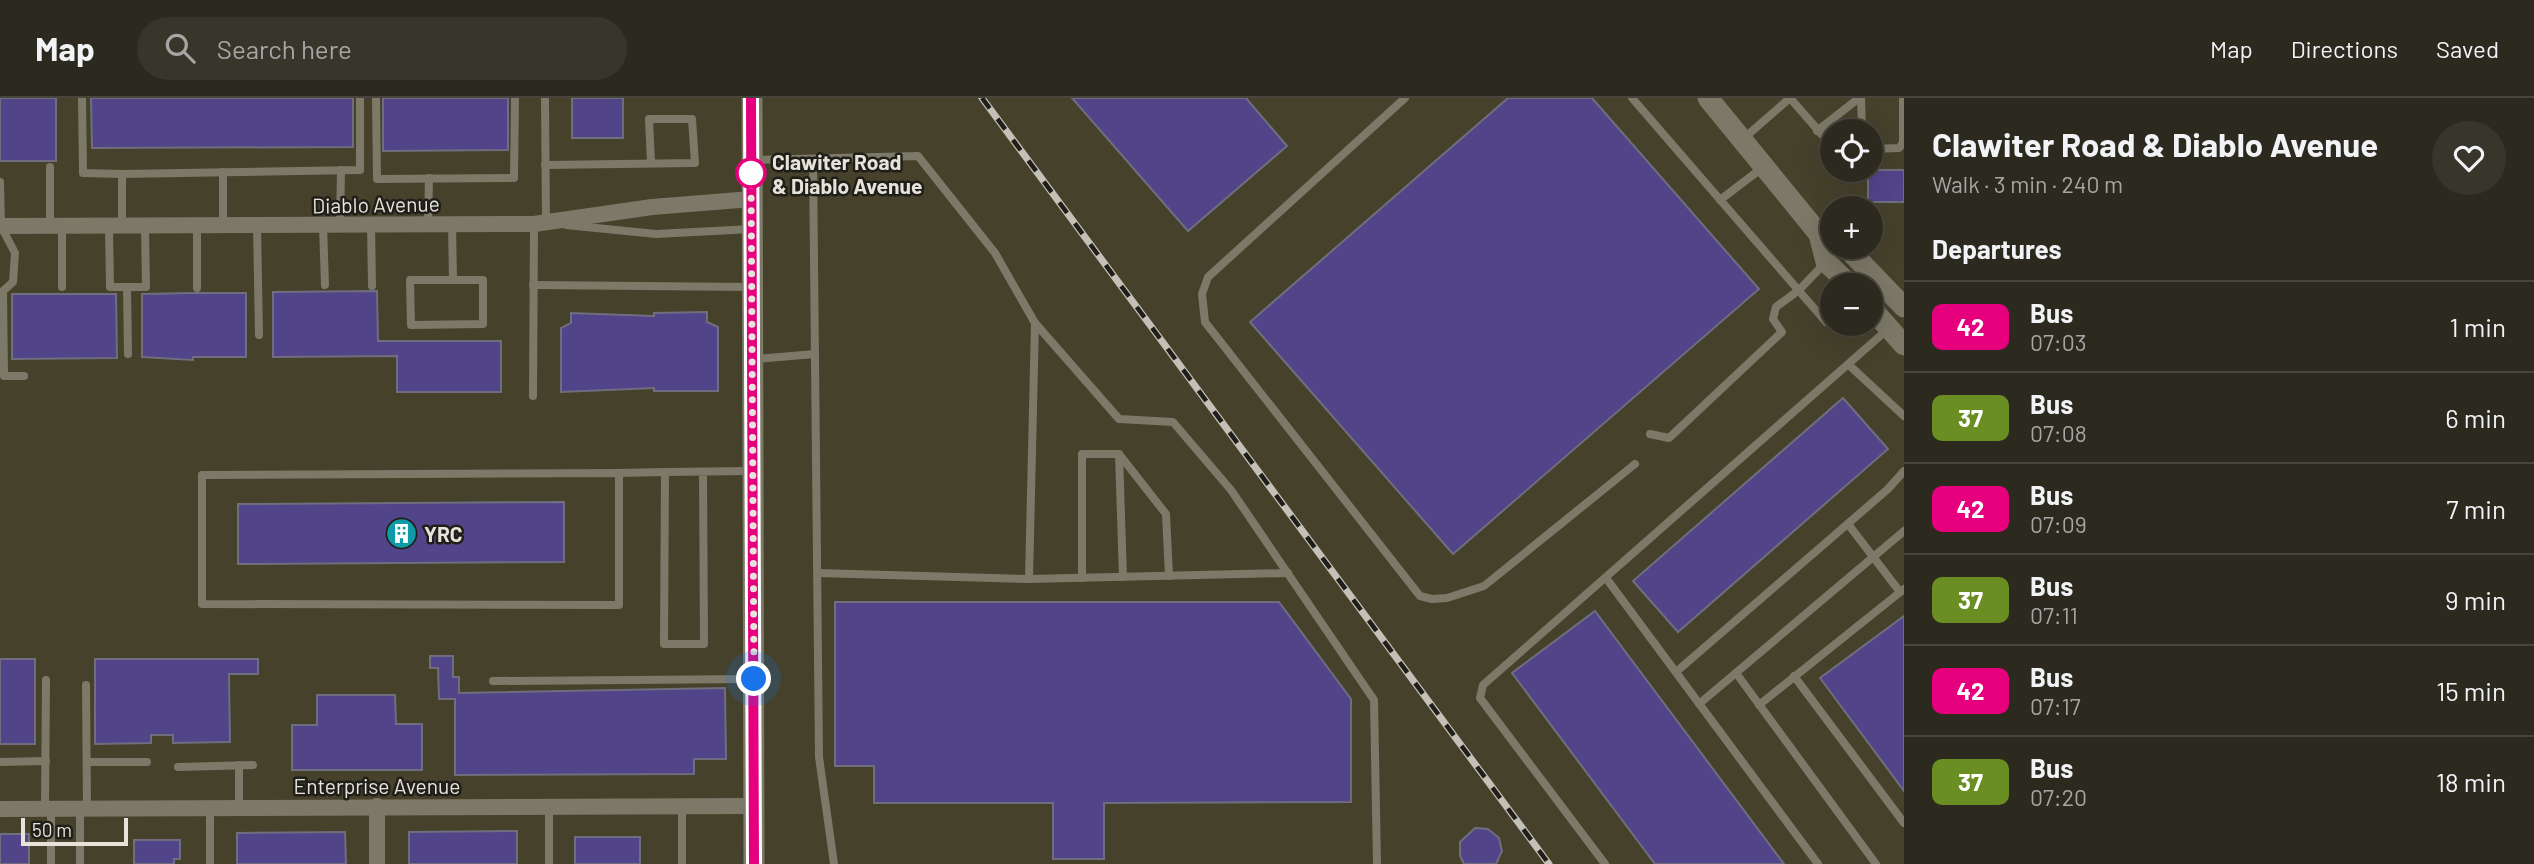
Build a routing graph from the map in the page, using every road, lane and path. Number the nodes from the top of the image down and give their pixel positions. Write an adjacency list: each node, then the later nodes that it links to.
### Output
1 (82, 98): 26 (lane)
2 (360, 98): 24 (lane)
3 (376, 98): 27 (lane)
4 (514, 98): 27 (lane)
5 (545, 98): 21 (lane)
6 (751, 98): 18 (street)
7 (1405, 98): 76 (lane)
8 (1632, 98): 30 (lane)
9 (1707, 98): 16 (street)
10 (1790, 98): 14 (lane); 16 (lane)
11 (1860, 98): 13 (lane); 14 (lane)
12 (1903, 98): 17 (lane)
13 (1861, 119)
14 (1817, 131): 15 (lane)
15 (1820, 134)
16 (1743, 139): 22 (street)
17 (1883, 149)
18 (751, 160): 19 (lane); 29 (street)
19 (813, 161): 63 (lane); 68 (lane)
20 (651, 163): 20 (lane); 21 (lane)
21 (545, 165): 31 (lane)
22 (1764, 166): 30 (lane); 45 (street)
23 (50, 167): 41 (lane)
24 (341, 170): 25 (lane); 36 (lane)
25 (223, 172): 26 (lane); 40 (lane)
26 (122, 174): 43 (lane)
27 (429, 178): 32 (lane)
28 (0, 182): 38 (lane)
29 (751, 199): 31 (street, Diablo Avenue); 44 (street)
30 (1720, 200): 58 (lane)
31 (539, 223): 33 (street, Diablo Avenue); 44 (lane); 52 (lane)
32 (428, 224): 33 (street, Diablo Avenue); 37 (street, Diablo Avenue)
33 (452, 224): 50 (lane)
34 (257, 225): 35 (street, Diablo Avenue); 40 (street, Diablo Avenue); 65 (lane)
35 (323, 225): 36 (street, Diablo Avenue); 51 (lane)
36 (340, 225): 37 (street, Diablo Avenue)
37 (371, 225): 53 (lane)
38 (1, 226): 41 (street, Diablo Avenue); 59 (lane)
39 (197, 226): 40 (street, Diablo Avenue); 42 (street, Diablo Avenue); 57 (lane)
40 (223, 226)
41 (56, 227): 43 (street, Diablo Avenue); 54 (lane)
42 (145, 227): 43 (street, Diablo Avenue); 56 (lane)
43 (116, 228): 56 (lane)
44 (752, 229): 55 (street)
45 (1820, 230)
46 (1826, 259): 48 (street)
47 (1858, 259): 60 (street)
48 (1826, 262): 49 (street); 58 (lane)
49 (1837, 273)
50 (453, 280): 50 (lane)
51 (325, 285)
52 (533, 285): 55 (lane); 72 (lane)
53 (372, 286)
54 (62, 287)
55 (752, 287): 69 (street)
56 (127, 288): 67 (lane)
57 (197, 288)
58 (1799, 290): 61 (lane); 74 (lane)
59 (1, 291): 71 (lane)
60 (1904, 307)
61 (1820, 315)
62 (1883, 321): 64 (street)
63 (1035, 323): 86 (lane); 91 (lane)
64 (1889, 328): 66 (street); 70 (lane)
65 (259, 335)
66 (1904, 345)
67 (128, 354)
68 (815, 354): 69 (lane); 85 (lane)
69 (754, 359): 77 (street)
70 (1849, 365): 73 (lane); 90 (lane)
71 (24, 376)
72 (533, 396)
73 (1904, 416)
74 (1650, 435)
75 (1119, 454): 87 (lane); 88 (lane); 89 (lane)
76 (1635, 464)
77 (753, 471): 81 (lane); 96 (street)
78 (1904, 471): 82 (lane)
79 (619, 472): 79 (lane); 80 (lane)
80 (665, 472): 81 (lane); 81 (lane)
81 (703, 472)
82 (1848, 524): 84 (lane); 93 (lane)
83 (1904, 531): 84 (lane)
84 (1873, 557): 92 (lane); 94 (lane)
85 (818, 573): 91 (lane); 126 (lane)
86 (1288, 573): 87 (lane); 127 (lane)
87 (1169, 576): 88 (lane)
88 (1123, 577): 89 (lane)
89 (1082, 578): 91 (lane)
90 (1606, 578): 93 (lane); 128 (lane)
91 (1029, 579)
92 (1902, 591): 95 (lane)
93 (1676, 672): 100 (lane)
94 (1736, 673): 100 (lane); 101 (lane)
95 (1794, 676): 101 (lane); 118 (lane)
96 (754, 679): 98 (lane); 112 (street)
97 (46, 680): 102 (lane)
98 (493, 681)
99 (86, 685): 104 (lane)
100 (1699, 704): 129 (lane)
101 (1759, 705): 130 (lane)
102 (46, 761): 103 (lane); 116 (lane)
103 (0, 762)
104 (87, 762): 105 (lane); 117 (lane)
105 (147, 762)
106 (239, 765): 107 (lane); 108 (lane); 114 (lane)
107 (253, 765)
108 (178, 767)
109 (549, 805): 110 (street, Enterprise Avenue); 111 (street, Enterprise Avenue); 123 (lane)
110 (682, 805): 112 (street, Enterprise Avenue); 124 (lane)
111 (377, 806): 114 (street, Enterprise Avenue); 122 (street)
112 (753, 806): 125 (street)
113 (210, 807): 114 (street, Enterprise Avenue); 117 (street, Enterprise Avenue); 121 (lane)
114 (239, 807)
115 (0, 809): 116 (street, Enterprise Avenue)
116 (48, 809): 117 (street, Enterprise Avenue); 119 (lane)
117 (83, 809): 120 (lane)
118 (1904, 823)
119 (51, 864)
120 (80, 864)
121 (210, 864)
122 (377, 864)
123 (549, 864)
124 (682, 864)
125 (754, 864)
126 (834, 864)
127 (1377, 864)
128 (1605, 864)
129 (1818, 864)
130 (1876, 864)

